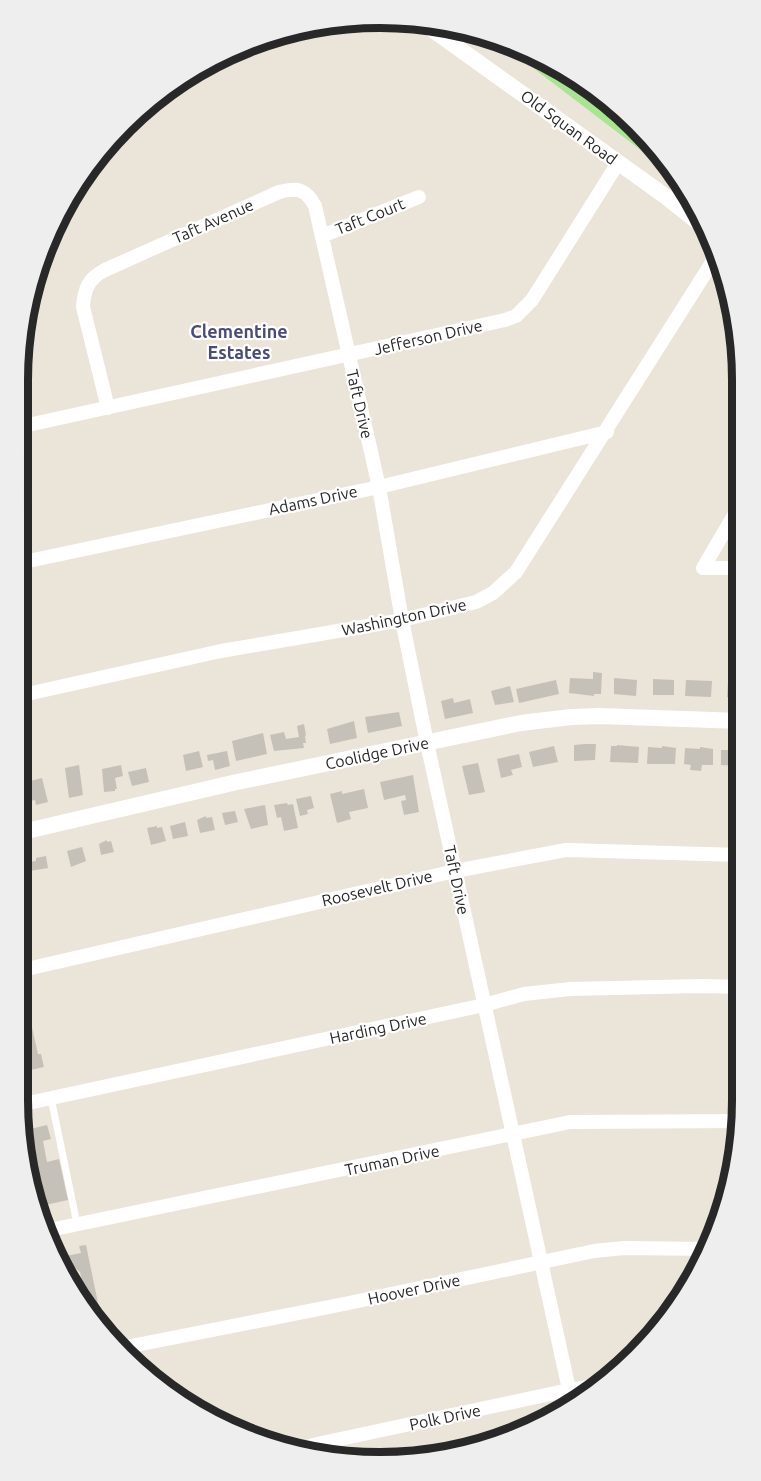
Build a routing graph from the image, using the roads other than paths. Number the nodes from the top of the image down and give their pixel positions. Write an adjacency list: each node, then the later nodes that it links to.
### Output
1 (440, 34): 2 (street, Old Squan Road)
2 (618, 163): 4 (street, Old Squan Road); 7 (street, Jefferson Drive)
3 (419, 197): 5 (street, Taft Court)
4 (692, 218)
5 (322, 236): 7 (street, Taft Avenue); 8 (street, Taft Avenue)
6 (712, 262): 10 (street, Washington Drive)
7 (349, 356): 8 (street, Jefferson Drive); 11 (street, Taft Drive)
8 (108, 408): 9 (street, Jefferson Drive)
9 (28, 425)
10 (607, 432): 11 (street, Adams Drive); 15 (street, Washington Drive)
11 (379, 487): 13 (street, Adams Drive); 15 (street, Taft Drive)
12 (732, 518): 14 (street)
13 (28, 561)
14 (732, 568)
15 (402, 620): 16 (street, Washington Drive); 18 (street, Taft Drive)
16 (28, 694)
17 (732, 721): 18 (street, Coolidge Drive)
18 (427, 743): 19 (street, Coolidge Drive); 21 (street, Taft Drive)
19 (28, 831)
20 (732, 855): 21 (street, Roosevelt Drive)
21 (455, 871): 22 (street, Roosevelt Drive); 24 (street, Taft Drive)
22 (28, 969)
23 (732, 987): 24 (street, Harding Drive)
24 (484, 1005): 25 (street, Harding Drive); 28 (street, Taft Drive)
25 (51, 1098): 26 (street, Harding Drive); 29 (lane)
26 (28, 1103)
27 (732, 1121): 28 (street, Truman Drive)
28 (513, 1134): 29 (street, Truman Drive); 32 (street, Taft Drive)
29 (78, 1224): 30 (street, Truman Drive)
30 (53, 1230)
31 (699, 1249): 32 (street, Hoover Drive)
32 (541, 1261): 33 (street, Hoover Drive); 34 (street, Taft Drive)
33 (130, 1347)
34 (571, 1396): 35 (street, Polk Drive)
35 (311, 1446)

